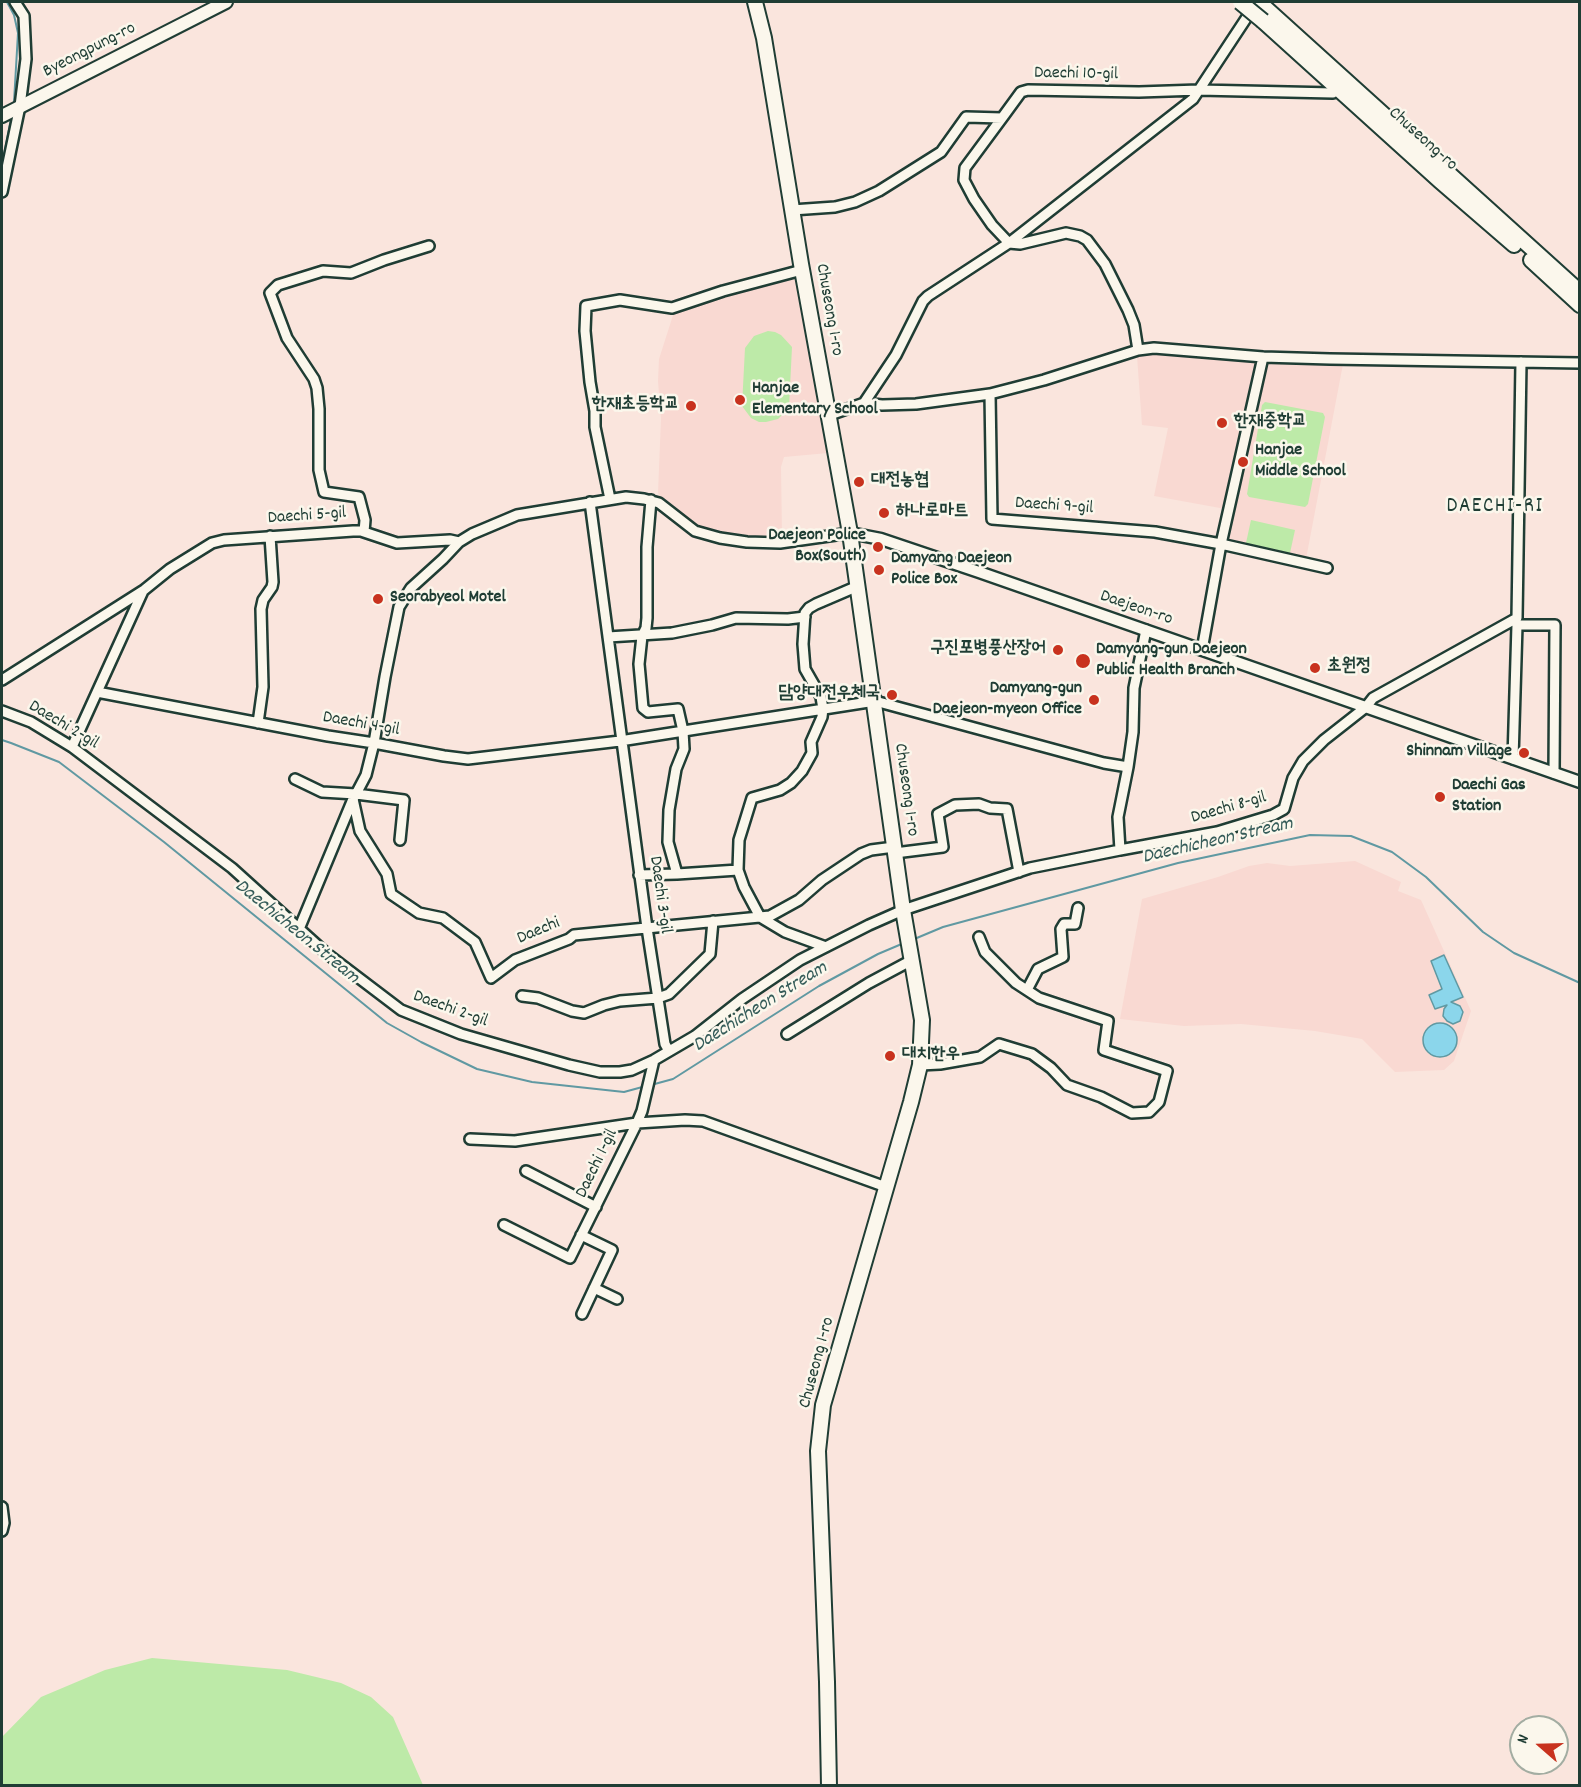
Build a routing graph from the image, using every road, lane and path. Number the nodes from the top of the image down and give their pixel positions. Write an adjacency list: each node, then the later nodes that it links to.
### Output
1 (15, 2): 9 (street)
2 (226, 2): 9 (main road, Byeongpung-ro)
3 (755, 2): 13 (main road, Chuseong 1-ro)
4 (1240, 2): 6 (main road, Chuseong-ro, bridge)
5 (1258, 2): 6 (main road, Chuseong-ro); 7 (street)
6 (1267, 17): 17 (main road, Chuseong-ro); 18 (main road, Chuseong-ro)
7 (1199, 90): 8 (street, Daechi 10-gil); 11 (street, Daechi 10-gil); 14 (street)
8 (1333, 93)
9 (21, 106): 10 (main road, Byeongpung-ro); 12 (street)
10 (2, 117)
11 (1002, 118): 13 (street); 14 (street, Daechi 10-gil)
12 (2, 192)
13 (792, 210): 16 (main road, Chuseong 1-ro)
14 (1009, 243): 19 (street); 24 (street)
15 (429, 246): 29 (street)
16 (802, 270): 25 (main road, Chuseong 1-ro); 26 (street)
17 (1580, 292)
18 (1580, 305)
19 (1138, 350): 20 (street); 23 (street)
20 (1263, 357): 21 (street); 33 (street)
21 (1521, 362): 22 (street); 38 (street)
22 (1580, 363)
23 (990, 394): 24 (street); 33 (street, Daechi 9-gil)
24 (864, 403): 25 (street)
25 (830, 415): 30 (main road, Chuseong 1-ro)
26 (610, 499): 27 (street, Daechi 5-gil); 28 (street, Daechi 5-gil)
27 (651, 500): 30 (street, Daechi 5-gil); 40 (street)
28 (590, 502): 32 (street, Daechi 5-gil); 41 (street)
29 (364, 532): 31 (street, Daechi 5-gil); 32 (street, Daechi 5-gil)
30 (850, 533): 35 (main road, Chuseong 1-ro); 39 (street, Daejeon-ro)
31 (270, 536): 36 (street, Daechi 5-gil); 49 (street)
32 (459, 542): 52 (street)
33 (1221, 544): 34 (street); 42 (street)
34 (1327, 568)
35 (858, 586): 37 (street); 45 (main road, Chuseong 1-ro)
36 (144, 590): 43 (street, Daechi 5-gil); 44 (street)
37 (805, 617): 40 (street); 47 (street)
38 (1517, 622): 46 (street, Daechi 8-gil); 54 (street); 56 (street)
39 (1146, 630): 42 (street, Daejeon-ro); 55 (street)
40 (642, 636): 41 (street); 50 (street)
41 (608, 638): 51 (street)
42 (1202, 650): 46 (street, Daejeon-ro)
43 (2, 680)
44 (98, 692): 49 (street, Daechi 4-gil); 53 (street)
45 (875, 701): 47 (street, Daechi 4-gil); 55 (street); 61 (main road, Chuseong 1-ro)
46 (1366, 707): 54 (street, Daejeon-ro); 62 (street, Daechi 8-gil)
47 (823, 709): 50 (street, Daechi 4-gil); 63 (street)
48 (2, 711): 53 (street, Daechi 2-gil)
49 (258, 723): 52 (street, Daechi 4-gil)
50 (683, 731): 51 (street, Daechi 4-gil); 65 (street)
51 (621, 741): 52 (street, Daechi 4-gil); 66 (street, Daechi 3-gil)
52 (374, 743): 59 (street)
53 (72, 747): 72 (street, Daechi 2-gil)
54 (1514, 759): 56 (street, Daejeon-ro)
55 (1128, 767): 62 (street)
56 (1554, 773): 58 (street, Daejeon-ro)
57 (295, 779): 59 (street)
58 (1580, 782)
59 (354, 797): 60 (street); 71 (street, Daechi); 72 (street)
60 (400, 840)
61 (895, 850): 64 (street, Daechi); 68 (main road, Chuseong 1-ro); 69 (street, Daechi)
62 (1120, 850): 64 (street, Daechi 8-gil)
63 (738, 870): 65 (street); 69 (street)
64 (1018, 872): 68 (street, Daechi 8-gil)
65 (676, 874): 66 (street)
66 (639, 875): 71 (street, Daechi 3-gil)
67 (1078, 908): 76 (street)
68 (903, 910): 74 (street, Daechi 2-gil); 75 (main road, Chuseong 1-ro)
69 (760, 917): 70 (street, Daechi); 74 (street)
70 (713, 921): 71 (street, Daechi); 78 (street)
71 (646, 928): 78 (street, Daechi 3-gil)
72 (299, 929): 81 (street, Daechi 2-gil)
73 (979, 937): 76 (street)
74 (825, 947): 80 (street, Daechi 2-gil)
75 (912, 960): 79 (street); 82 (main road, Chuseong 1-ro)
76 (1027, 990): 82 (street)
77 (522, 996): 78 (street)
78 (658, 998): 80 (street, Daechi 3-gil)
79 (787, 1034)
80 (669, 1052): 81 (street, Daechi 2-gil)
81 (654, 1060): 83 (street)
82 (920, 1065): 86 (main road, Chuseong 1-ro)
83 (637, 1124): 84 (street); 86 (street, Daechi 1-gil); 87 (street, Daechi 1-gil)
84 (470, 1138)
85 (526, 1171): 87 (street)
86 (886, 1187): 95 (main road, Chuseong 1-ro)
87 (596, 1207): 89 (street, Daechi 1-gil)
88 (504, 1225): 89 (street, Daechi 1-gil)
89 (581, 1235): 90 (street)
90 (594, 1288): 91 (street); 92 (street)
91 (617, 1299)
92 (582, 1314)
93 (2, 1508): 94 (street)
94 (2, 1531)
95 (829, 1785)

